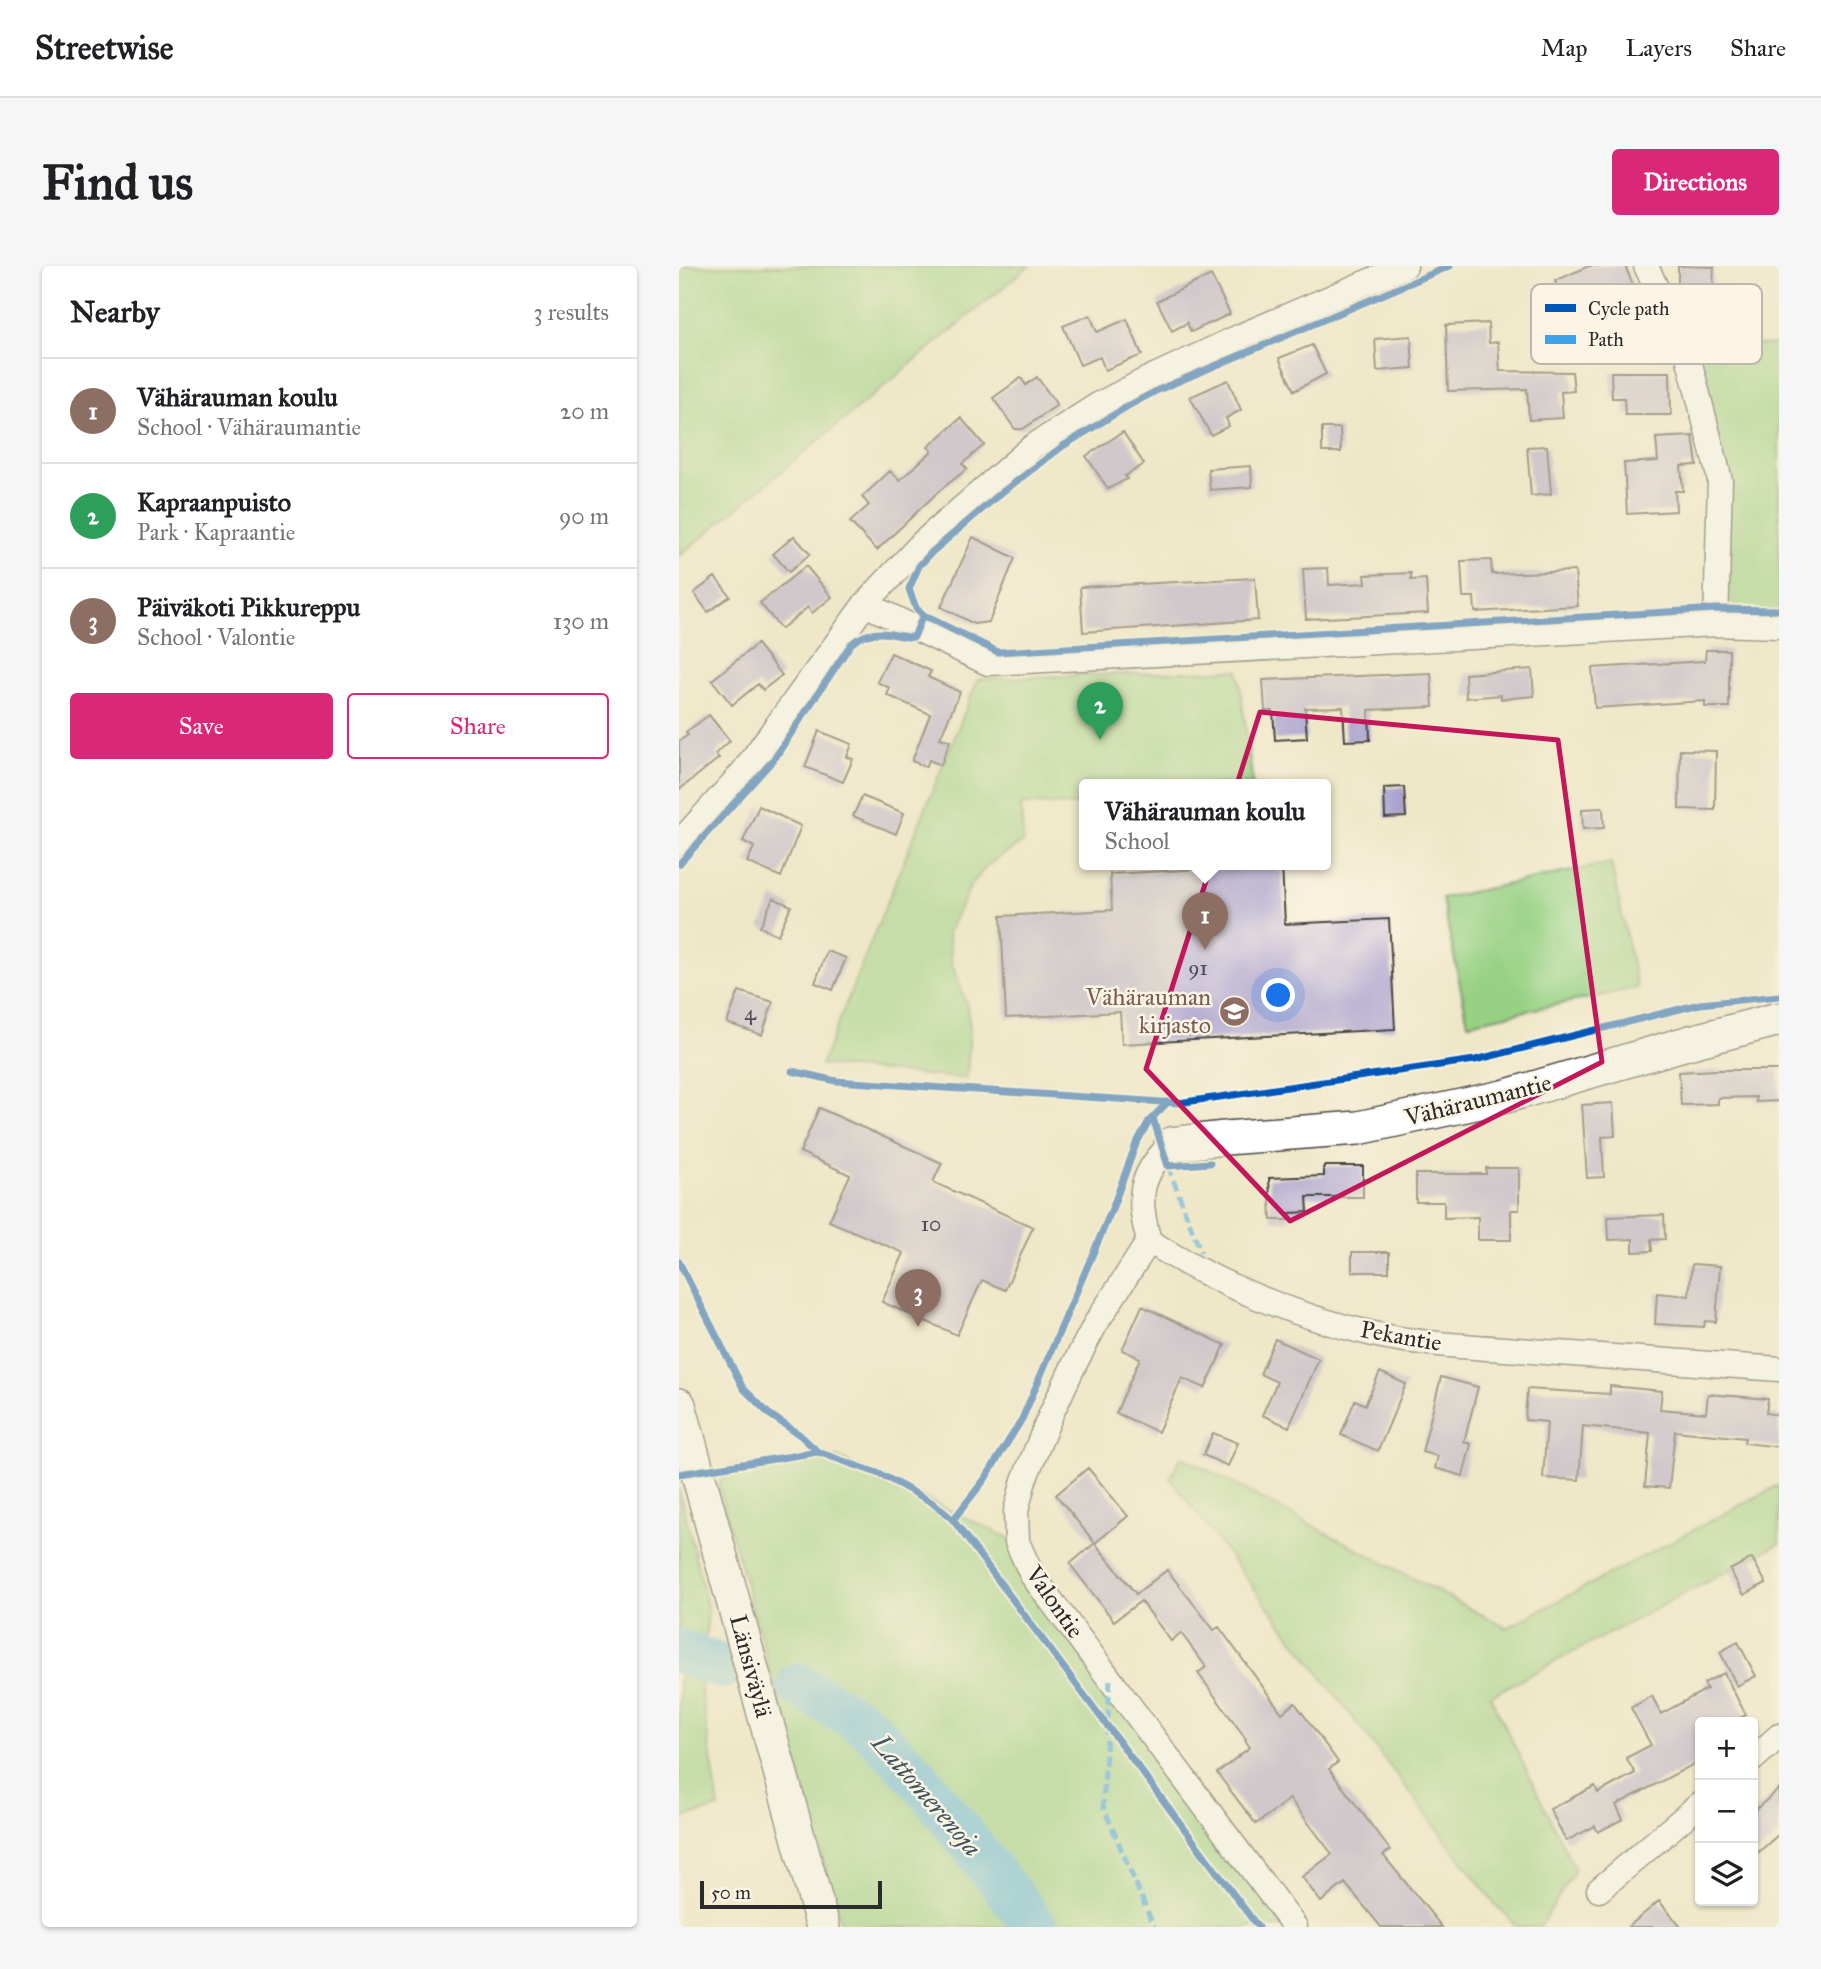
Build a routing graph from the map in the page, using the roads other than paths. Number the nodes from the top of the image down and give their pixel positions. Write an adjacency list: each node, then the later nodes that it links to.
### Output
1 (1405, 266): 5 (street)
2 (1646, 266): 3 (street)
3 (1654, 284)
4 (1690, 364): 6 (street)
5 (865, 604): 6 (street); 8 (street)
6 (1716, 624): 7 (street)
7 (1779, 626)
8 (679, 844)
9 (1779, 1018): 10 (street, Vähäraumantie)
10 (1171, 1144): 11 (street)
11 (1149, 1241): 12 (street, Pekantie); 19 (street, Valontie)
12 (1779, 1369)
13 (679, 1405): 18 (street, Länsiväylä)
14 (1779, 1736): 15 (street)
15 (1758, 1755)
16 (1695, 1808): 17 (street)
17 (1599, 1890)
18 (823, 1927)
19 (1296, 1927)

